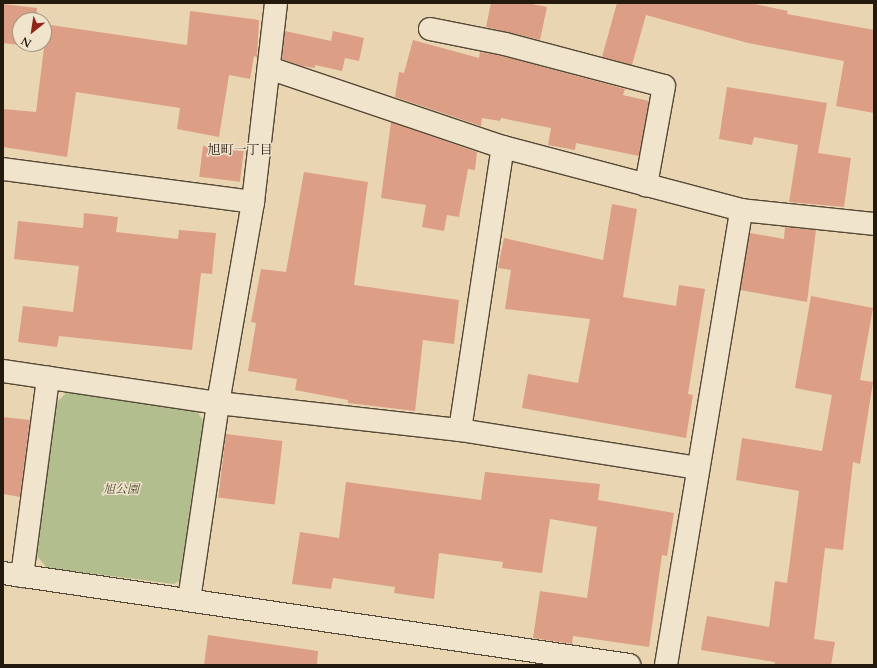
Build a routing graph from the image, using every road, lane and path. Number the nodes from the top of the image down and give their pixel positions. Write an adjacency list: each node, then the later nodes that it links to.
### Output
1 (276, 3): 3 (street)
2 (430, 30): 6 (street)
3 (269, 68): 4 (street); 7 (street)
4 (503, 146): 6 (street); 13 (street)
5 (3, 169): 7 (street)
6 (646, 184): 8 (street)
7 (253, 202): 12 (street)
8 (741, 210): 9 (street); 14 (street)
9 (874, 224)
10 (3, 371): 11 (street)
11 (48, 378): 12 (street); 15 (street)
12 (218, 403): 13 (street); 16 (street)
13 (460, 430): 14 (street)
14 (696, 468): 18 (street)
15 (12, 574): 16 (street)
16 (189, 600): 17 (street)
17 (629, 665)
18 (666, 665)

